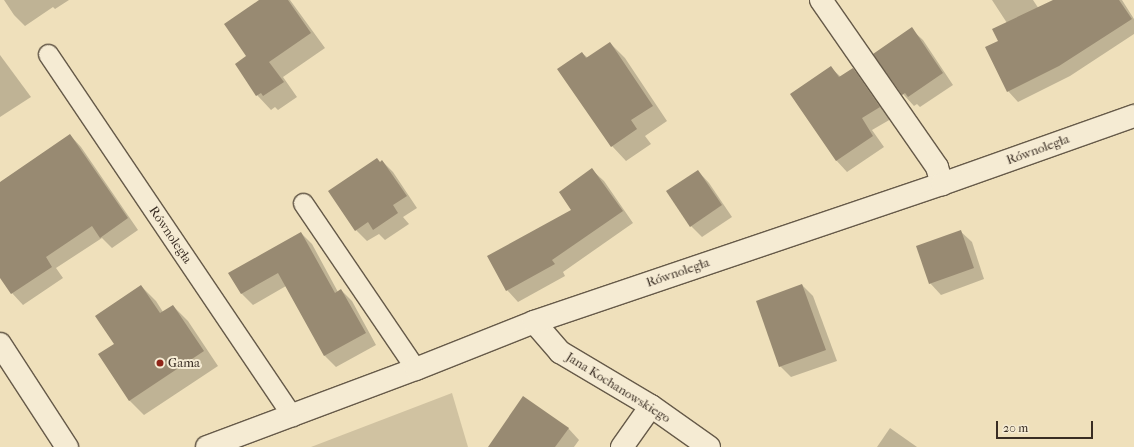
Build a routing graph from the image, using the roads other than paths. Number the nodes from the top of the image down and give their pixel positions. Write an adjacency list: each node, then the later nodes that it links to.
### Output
1 (820, 0): 4 (street)
2 (48, 54): 10 (lane, Równoległa)
3 (1134, 116): 4 (street, Równoległa)
4 (942, 184): 6 (street, Równoległa)
5 (303, 204): 8 (lane)
6 (534, 322): 8 (street, Równoległa); 9 (street, Jana Kochanowskiego)
7 (0, 344): 11 (street)
8 (416, 369): 10 (street, Równoległa)
9 (651, 406): 13 (street); 14 (street, Jana Kochanowskiego)
10 (292, 416): 12 (street, Równoległa)
11 (67, 447)
12 (207, 447)
13 (622, 447)
14 (710, 447)

